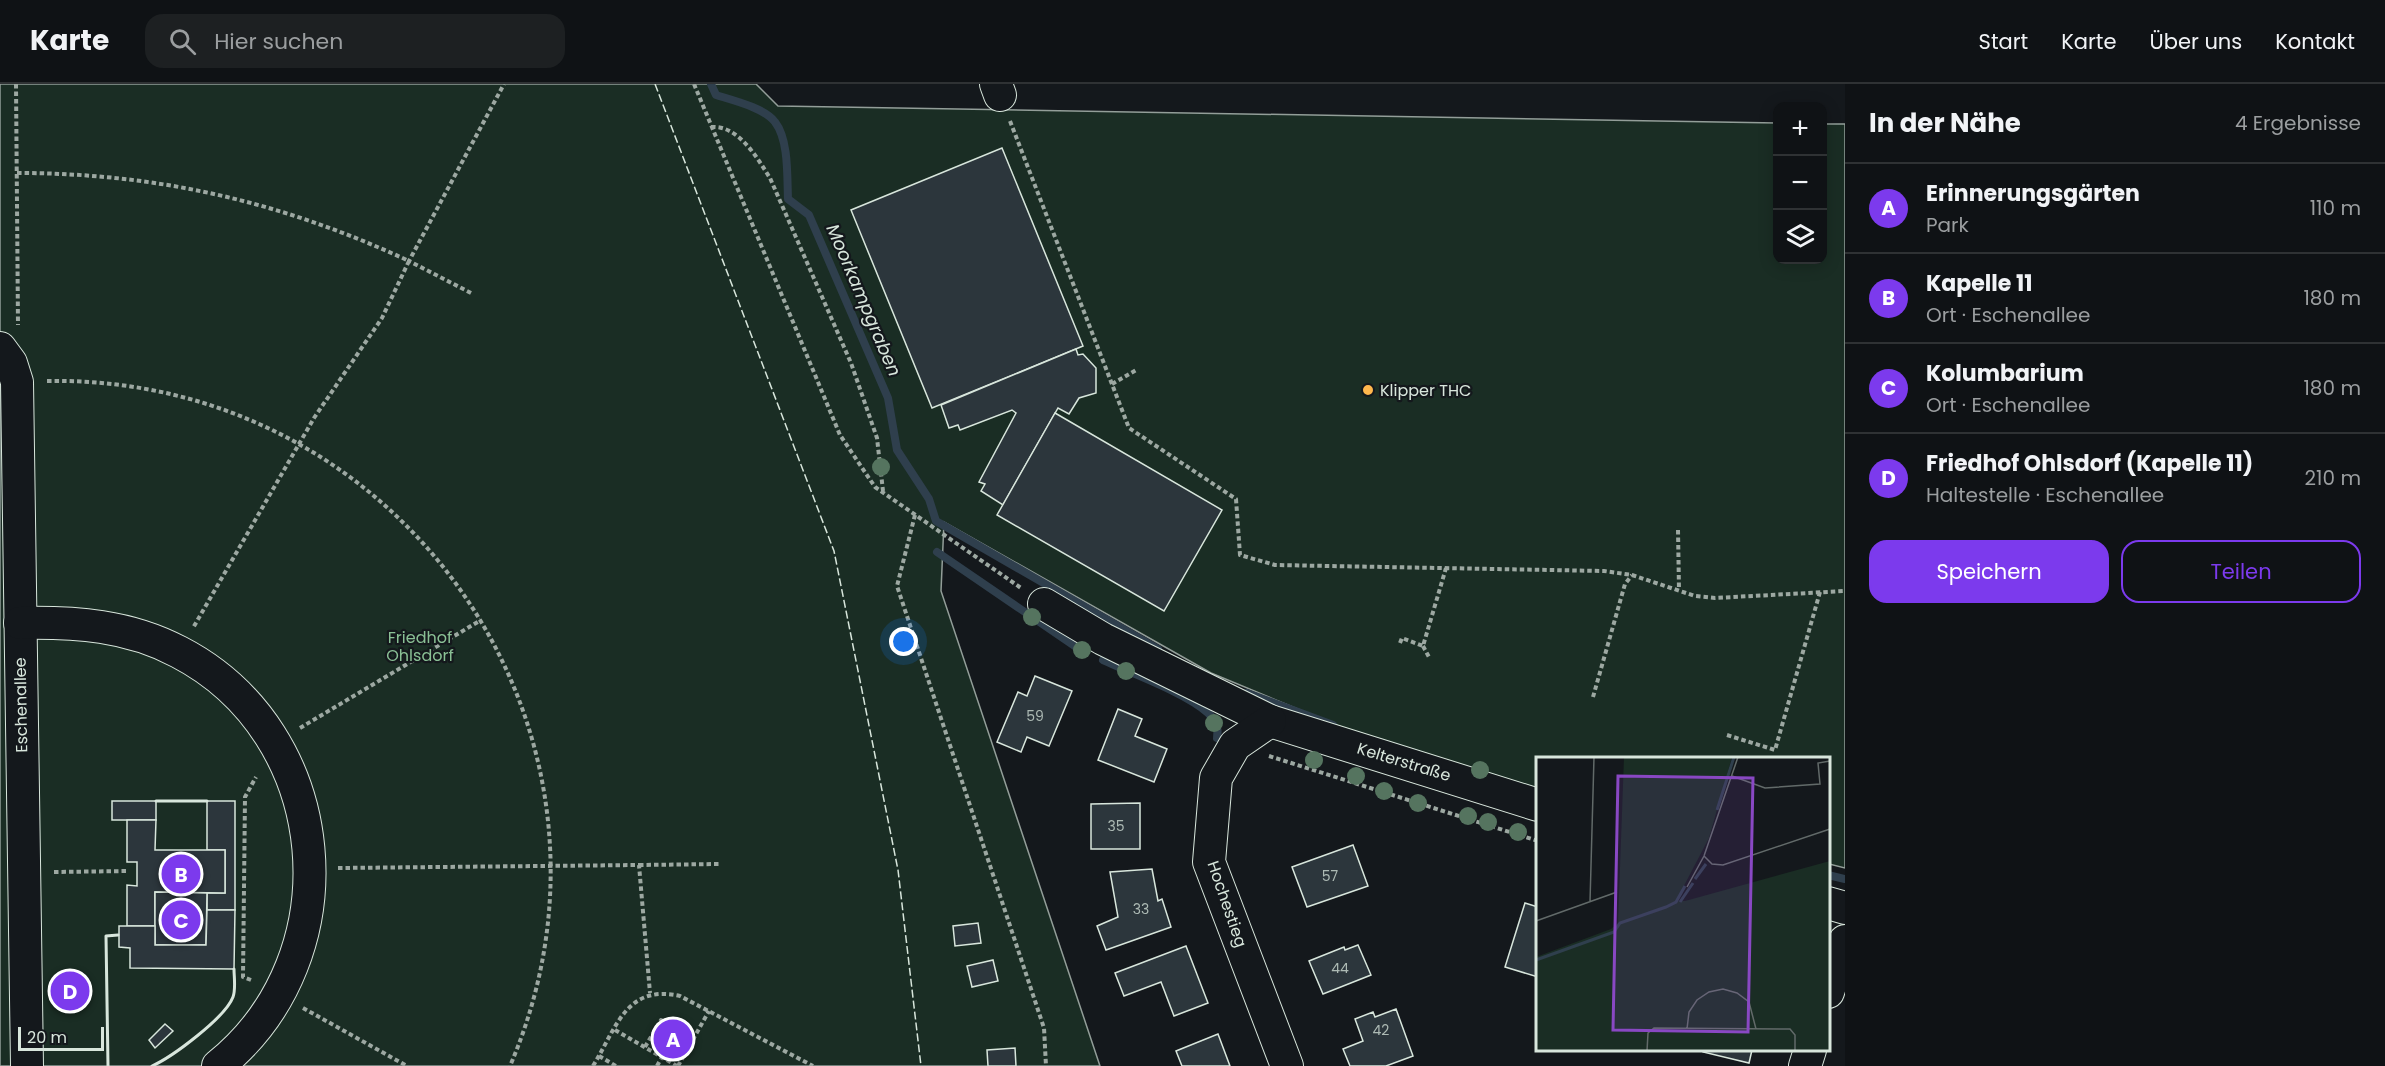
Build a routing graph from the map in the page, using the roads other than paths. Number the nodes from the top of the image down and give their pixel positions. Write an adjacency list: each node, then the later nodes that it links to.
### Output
1 (9, 364): 3 (street, Eschenallee)
2 (1044, 604): 4 (street, Kelterstraße)
3 (20, 623): 11 (street, Eschenallee); 12 (street)
4 (1270, 721): 5 (street, Kelterstraße); 13 (street, Hochestieg)
5 (1536, 804)
6 (1830, 904): 7 (street)
7 (1845, 908)
8 (1845, 941): 9 (street)
9 (1830, 986)
10 (1810, 1051): 14 (street)
11 (27, 1066)
12 (218, 1066)
13 (1287, 1066)
14 (1805, 1066)

